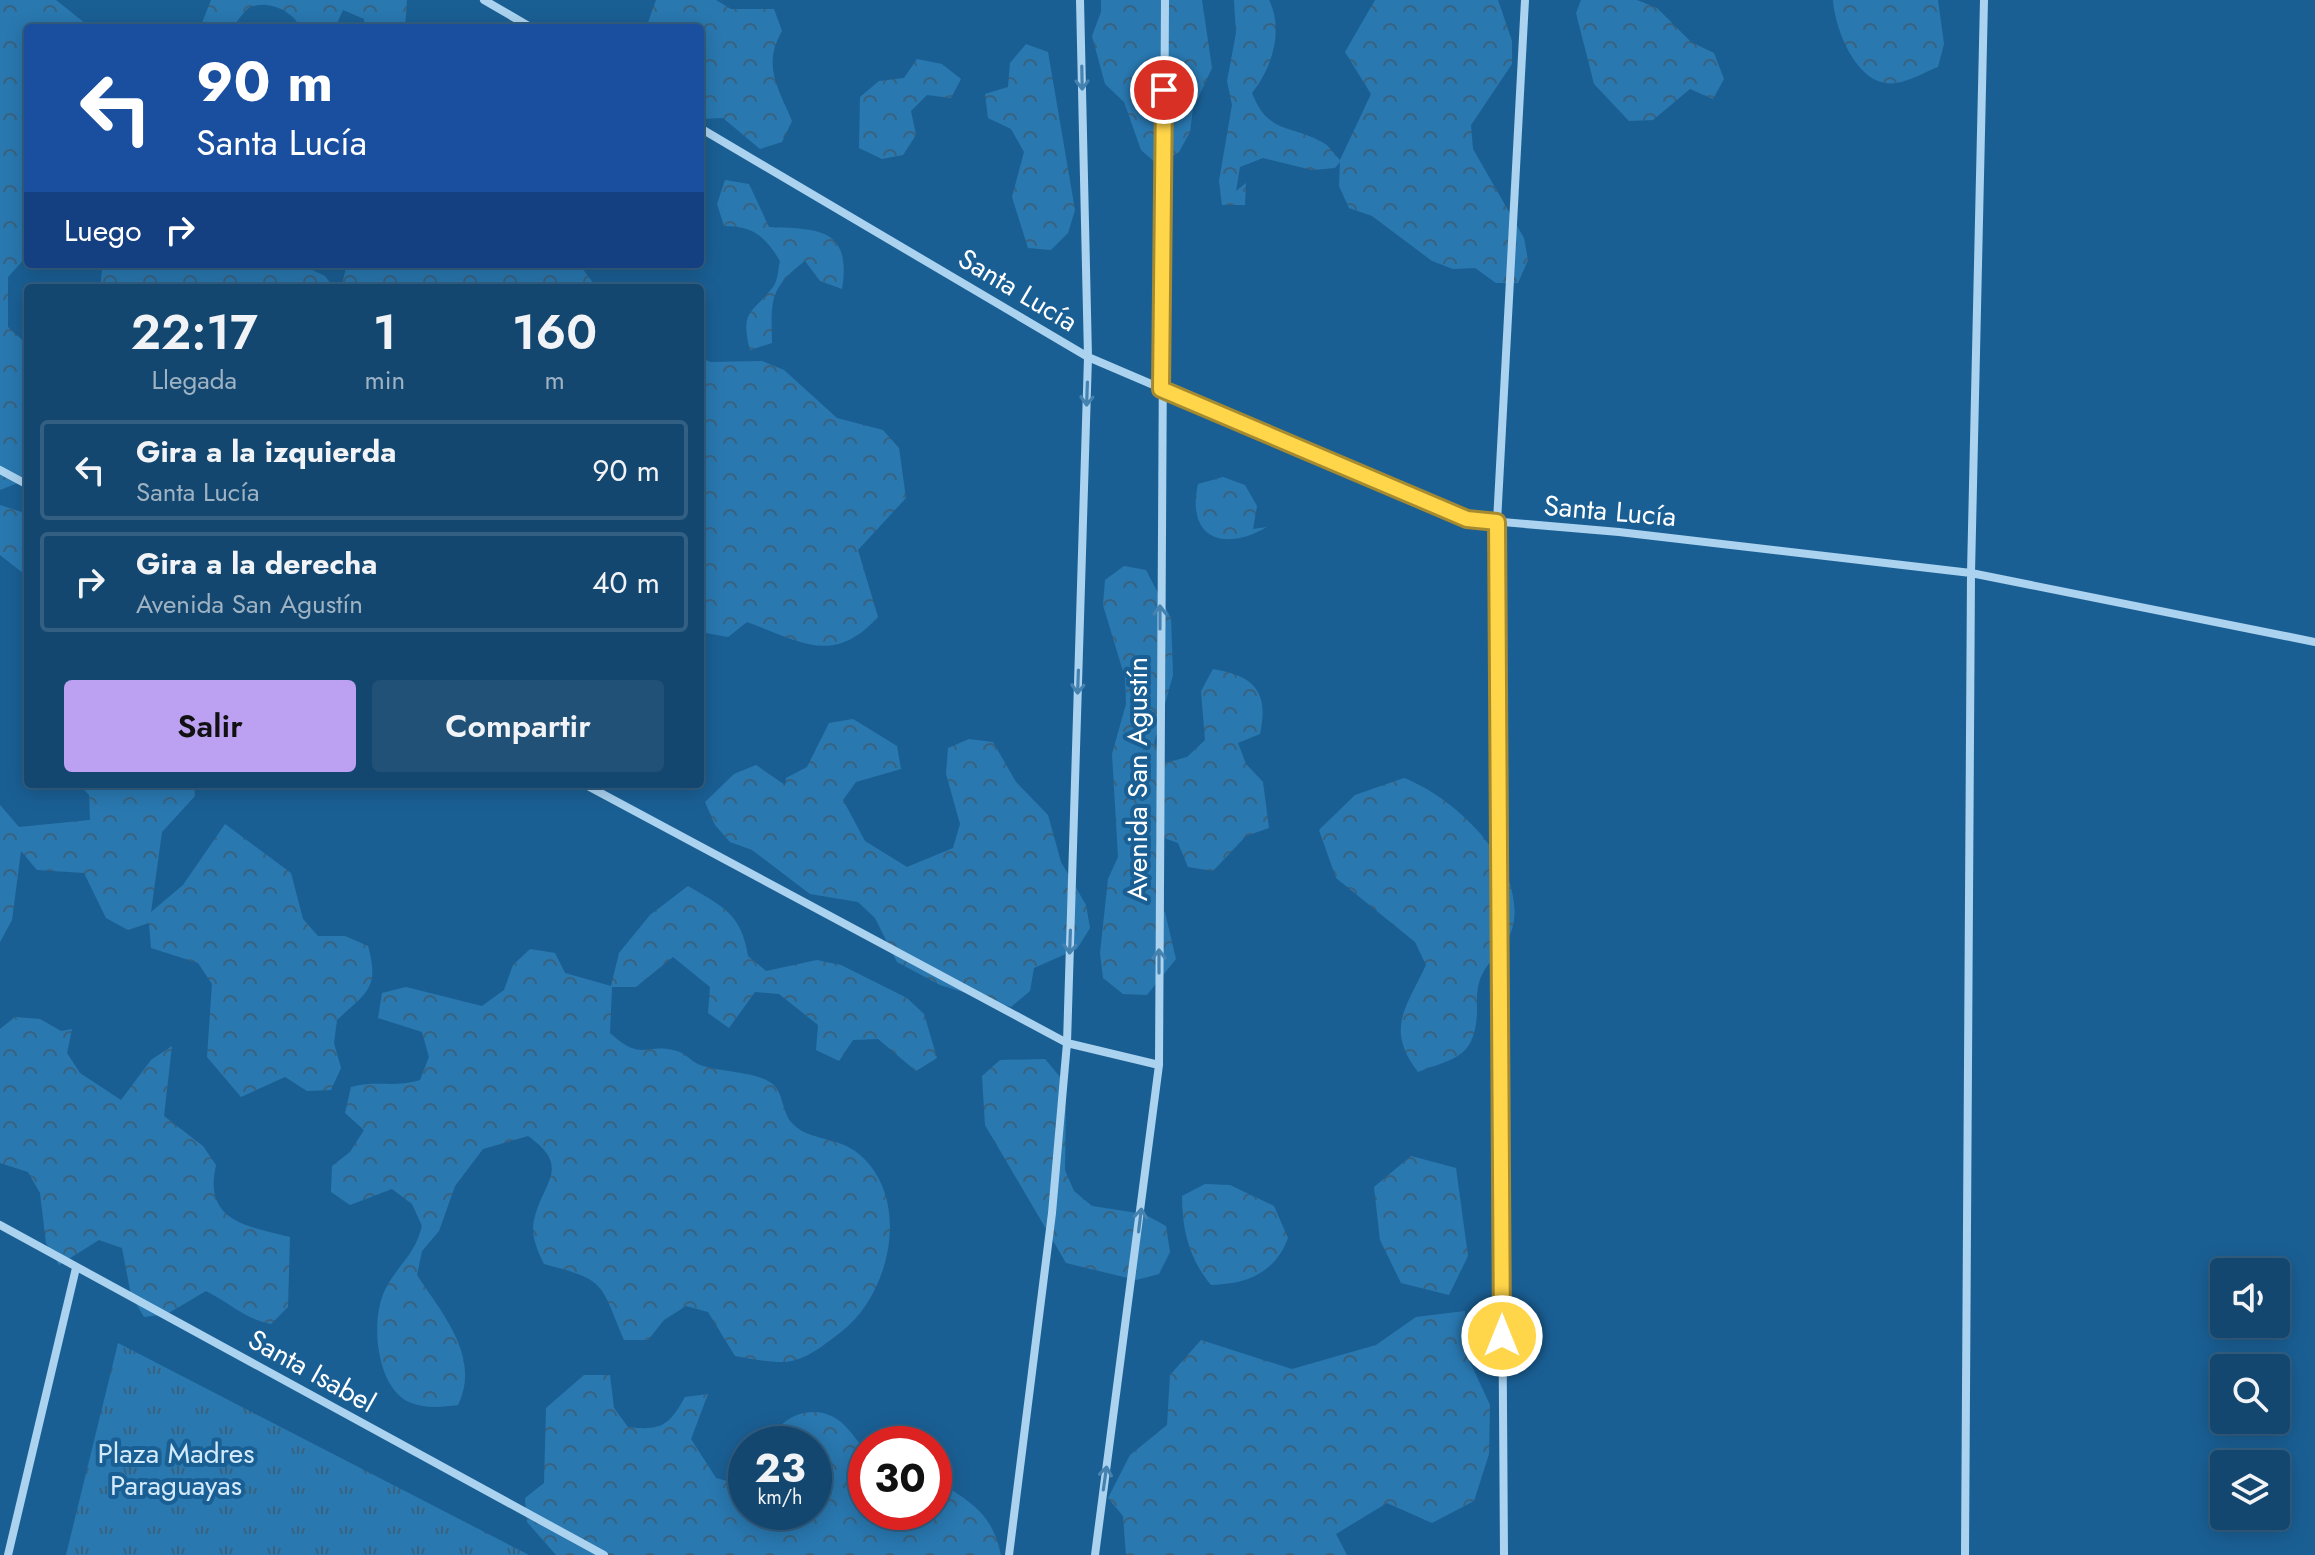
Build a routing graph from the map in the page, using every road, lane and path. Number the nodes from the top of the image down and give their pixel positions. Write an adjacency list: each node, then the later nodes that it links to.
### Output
1 (484, 0): 6 (street)
2 (1080, 0): 8 (street, Avenida San Agustín, one-way to 8)
3 (1165, 0): 9 (street, Avenida San Agustín)
4 (1525, 0): 12 (street)
5 (1984, 0): 13 (street)
6 (525, 24)
7 (704, 130): 8 (street, Santa Lucía)
8 (1088, 357): 9 (street, Santa Lucía); 16 (street, Avenida San Agustín, one-way to 16)
9 (1161, 389): 12 (street, Santa Lucía); 17 (street, Avenida San Agustín, one-way to 9)
10 (0, 470): 11 (street)
11 (24, 483)
12 (1497, 522): 13 (street, Santa Lucía); 24 (street)
13 (1971, 573): 14 (street, Santa Lucía); 25 (street)
14 (2315, 642)
15 (591, 788): 16 (street)
16 (1067, 1043): 17 (street); 22 (street, Avenida San Agustín)
17 (1159, 1065): 23 (street, Avenida San Agustín, one-way to 17)
18 (0, 1225): 19 (street, Santa Isabel)
19 (76, 1268): 20 (street); 21 (street, Santa Isabel)
20 (8, 1555)
21 (604, 1555)
22 (1009, 1555)
23 (1095, 1555)
24 (1504, 1555)
25 (1965, 1555)

